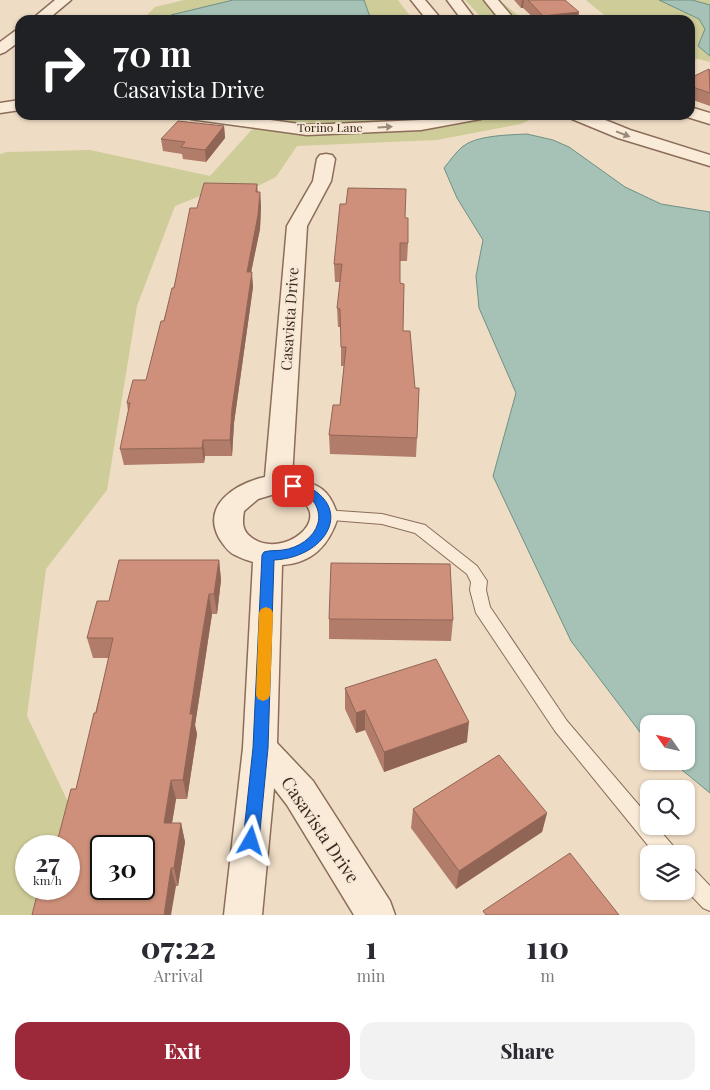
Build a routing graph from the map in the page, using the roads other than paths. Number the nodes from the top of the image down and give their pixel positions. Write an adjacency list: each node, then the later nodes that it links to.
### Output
1 (64, 0): 5 (street)
2 (418, 0): 6 (street)
3 (454, 0): 7 (street)
4 (491, 0): 8 (street)
5 (44, 15)
6 (431, 15)
7 (465, 15)
8 (504, 15)
9 (15, 38): 10 (street)
10 (0, 49)
11 (15, 106): 12 (street)
12 (0, 108)
13 (695, 114): 14 (street)
14 (710, 119)
15 (229, 120): 19 (street, Torino Lane)
16 (346, 120): 19 (street, Torino Lane)
17 (448, 120): 19 (street, Torino Lane, one-way to 17)
18 (590, 120): 22 (street, one-way to 22)
19 (327, 123): 23 (street, Casavista Drive)
20 (647, 124): 21 (street)
21 (698, 140)
22 (710, 161)
23 (278, 484): 24 (street); 25 (street)
24 (324, 515): 25 (street); 27 (lane)
25 (268, 555): 26 (street, Casavista Drive)
26 (260, 748): 30 (street, Casavista Drive); 31 (street, Casavista Drive)
27 (660, 845)
28 (695, 885): 29 (lane)
29 (710, 901)
30 (243, 915)
31 (376, 915)

